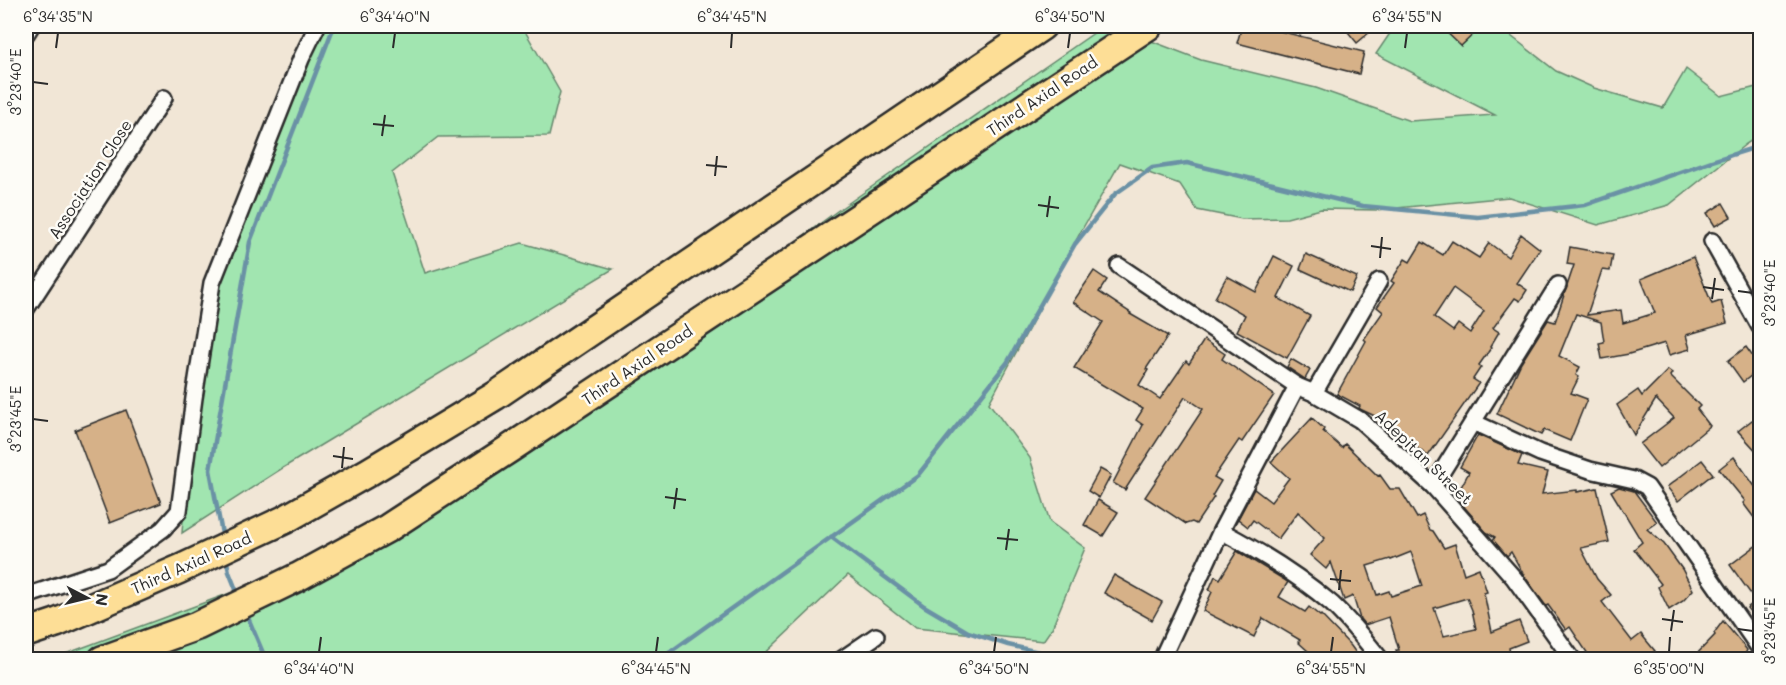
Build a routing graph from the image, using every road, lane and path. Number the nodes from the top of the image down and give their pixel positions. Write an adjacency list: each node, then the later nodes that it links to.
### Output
1 (31, 26): 5 (street)
2 (317, 26): 18 (street)
3 (1042, 26): 19 (highway, Third Axial Road)
4 (1148, 26): 23 (highway, Third Axial Road)
5 (26, 34)
6 (164, 98): 11 (street, Association Close)
7 (1712, 242): 12 (street)
8 (1119, 266): 13 (street, Adepitan Street)
9 (1379, 281): 14 (street)
10 (1558, 285): 15 (street)
11 (26, 309)
12 (1761, 327)
13 (1297, 386): 14 (street, Adepitan Street); 17 (street)
14 (1314, 393): 16 (street, Adepitan Street)
15 (1473, 422): 16 (street); 21 (street)
16 (1433, 486): 26 (street, Adepitan Street)
17 (1221, 531): 22 (street); 25 (street)
18 (26, 596)
19 (26, 633)
20 (876, 636): 24 (street)
21 (1761, 649)
22 (1164, 654)
23 (102, 660)
24 (841, 660)
25 (1381, 660)
26 (1573, 660)

